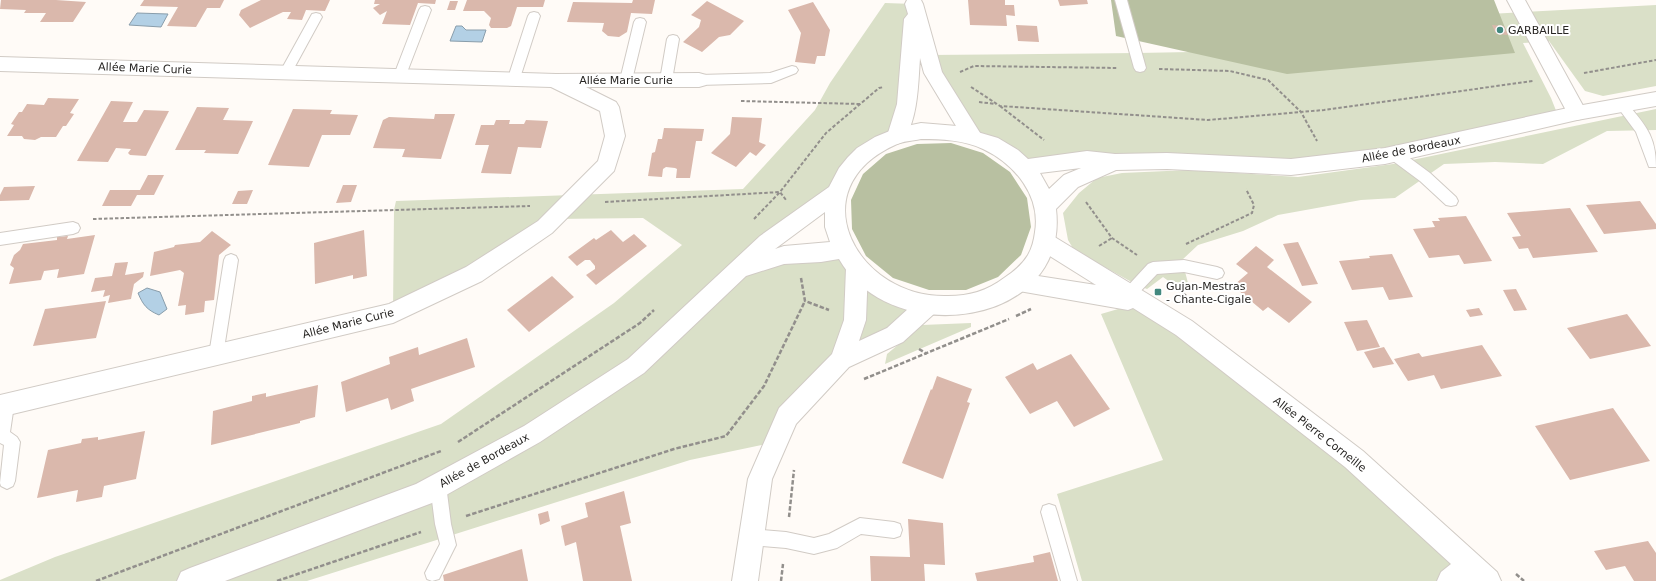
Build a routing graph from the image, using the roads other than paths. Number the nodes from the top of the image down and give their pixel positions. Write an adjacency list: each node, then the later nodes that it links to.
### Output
1 (1121, 0): 10 (lane)
2 (1516, 0): 21 (street)
3 (914, 2): 22 (street); 23 (street)
4 (425, 10): 13 (lane)
5 (534, 16): 14 (lane)
6 (316, 17): 12 (lane)
7 (640, 22): 16 (lane)
8 (673, 39): 17 (lane)
9 (0, 64): 12 (street, Allée Marie Curie)
10 (1140, 68)
11 (792, 70): 18 (lane)
12 (286, 72): 13 (street, Allée Marie Curie)
13 (400, 75): 14 (street, Allée Marie Curie)
14 (514, 78): 15 (street, Allée Marie Curie)
15 (554, 80): 16 (street, Allée Marie Curie); 42 (street, Allée Marie Curie)
16 (626, 80): 17 (street, Allée Marie Curie)
17 (666, 80): 18 (street, Allée Marie Curie)
18 (699, 80)
19 (1656, 98): 20 (street, Allée de Bordeaux)
20 (1622, 105): 21 (street, Allée de Bordeaux); 26 (lane)
21 (1577, 113): 24 (street, Allée de Bordeaux)
22 (897, 136): 23 (street); 28 (street)
23 (972, 136): 27 (street)
24 (1394, 154): 25 (street, Allée de Bordeaux); 29 (lane)
25 (1115, 162): 27 (street, Allée de Bordeaux); 30 (street, Allée de Bordeaux)
26 (1654, 163)
27 (1024, 168): 30 (street)
28 (837, 193): 34 (street); 37 (street, Allée de Bordeaux)
29 (1451, 201)
30 (1045, 206): 33 (street)
31 (73, 228): 32 (lane)
32 (0, 239)
33 (1045, 242): 39 (street); 40 (street, Allée Pierre Corneille)
34 (843, 249): 36 (street); 37 (street, Allée de Bordeaux)
35 (231, 260): 42 (lane)
36 (857, 268): 41 (street); 43 (street)
37 (738, 270): 46 (street, Allée de Bordeaux)
38 (1217, 273): 40 (lane)
39 (1019, 282): 40 (street, Allée Pierre Corneille); 41 (street)
40 (1135, 298): 51 (street, Allée Pierre Corneille)
41 (928, 305): 43 (street)
42 (216, 355): 44 (street, Allée Marie Curie)
43 (841, 360): 49 (street)
44 (3, 405): 45 (lane)
45 (7, 481)
46 (438, 485): 50 (lane); 52 (street, Allée de Bordeaux)
47 (1049, 512): 54 (lane)
48 (894, 530): 49 (lane)
49 (751, 537): 53 (street)
50 (433, 573)
51 (1479, 573): 55 (street)
52 (190, 581)
53 (745, 581)
54 (1068, 581)
55 (1450, 581)

